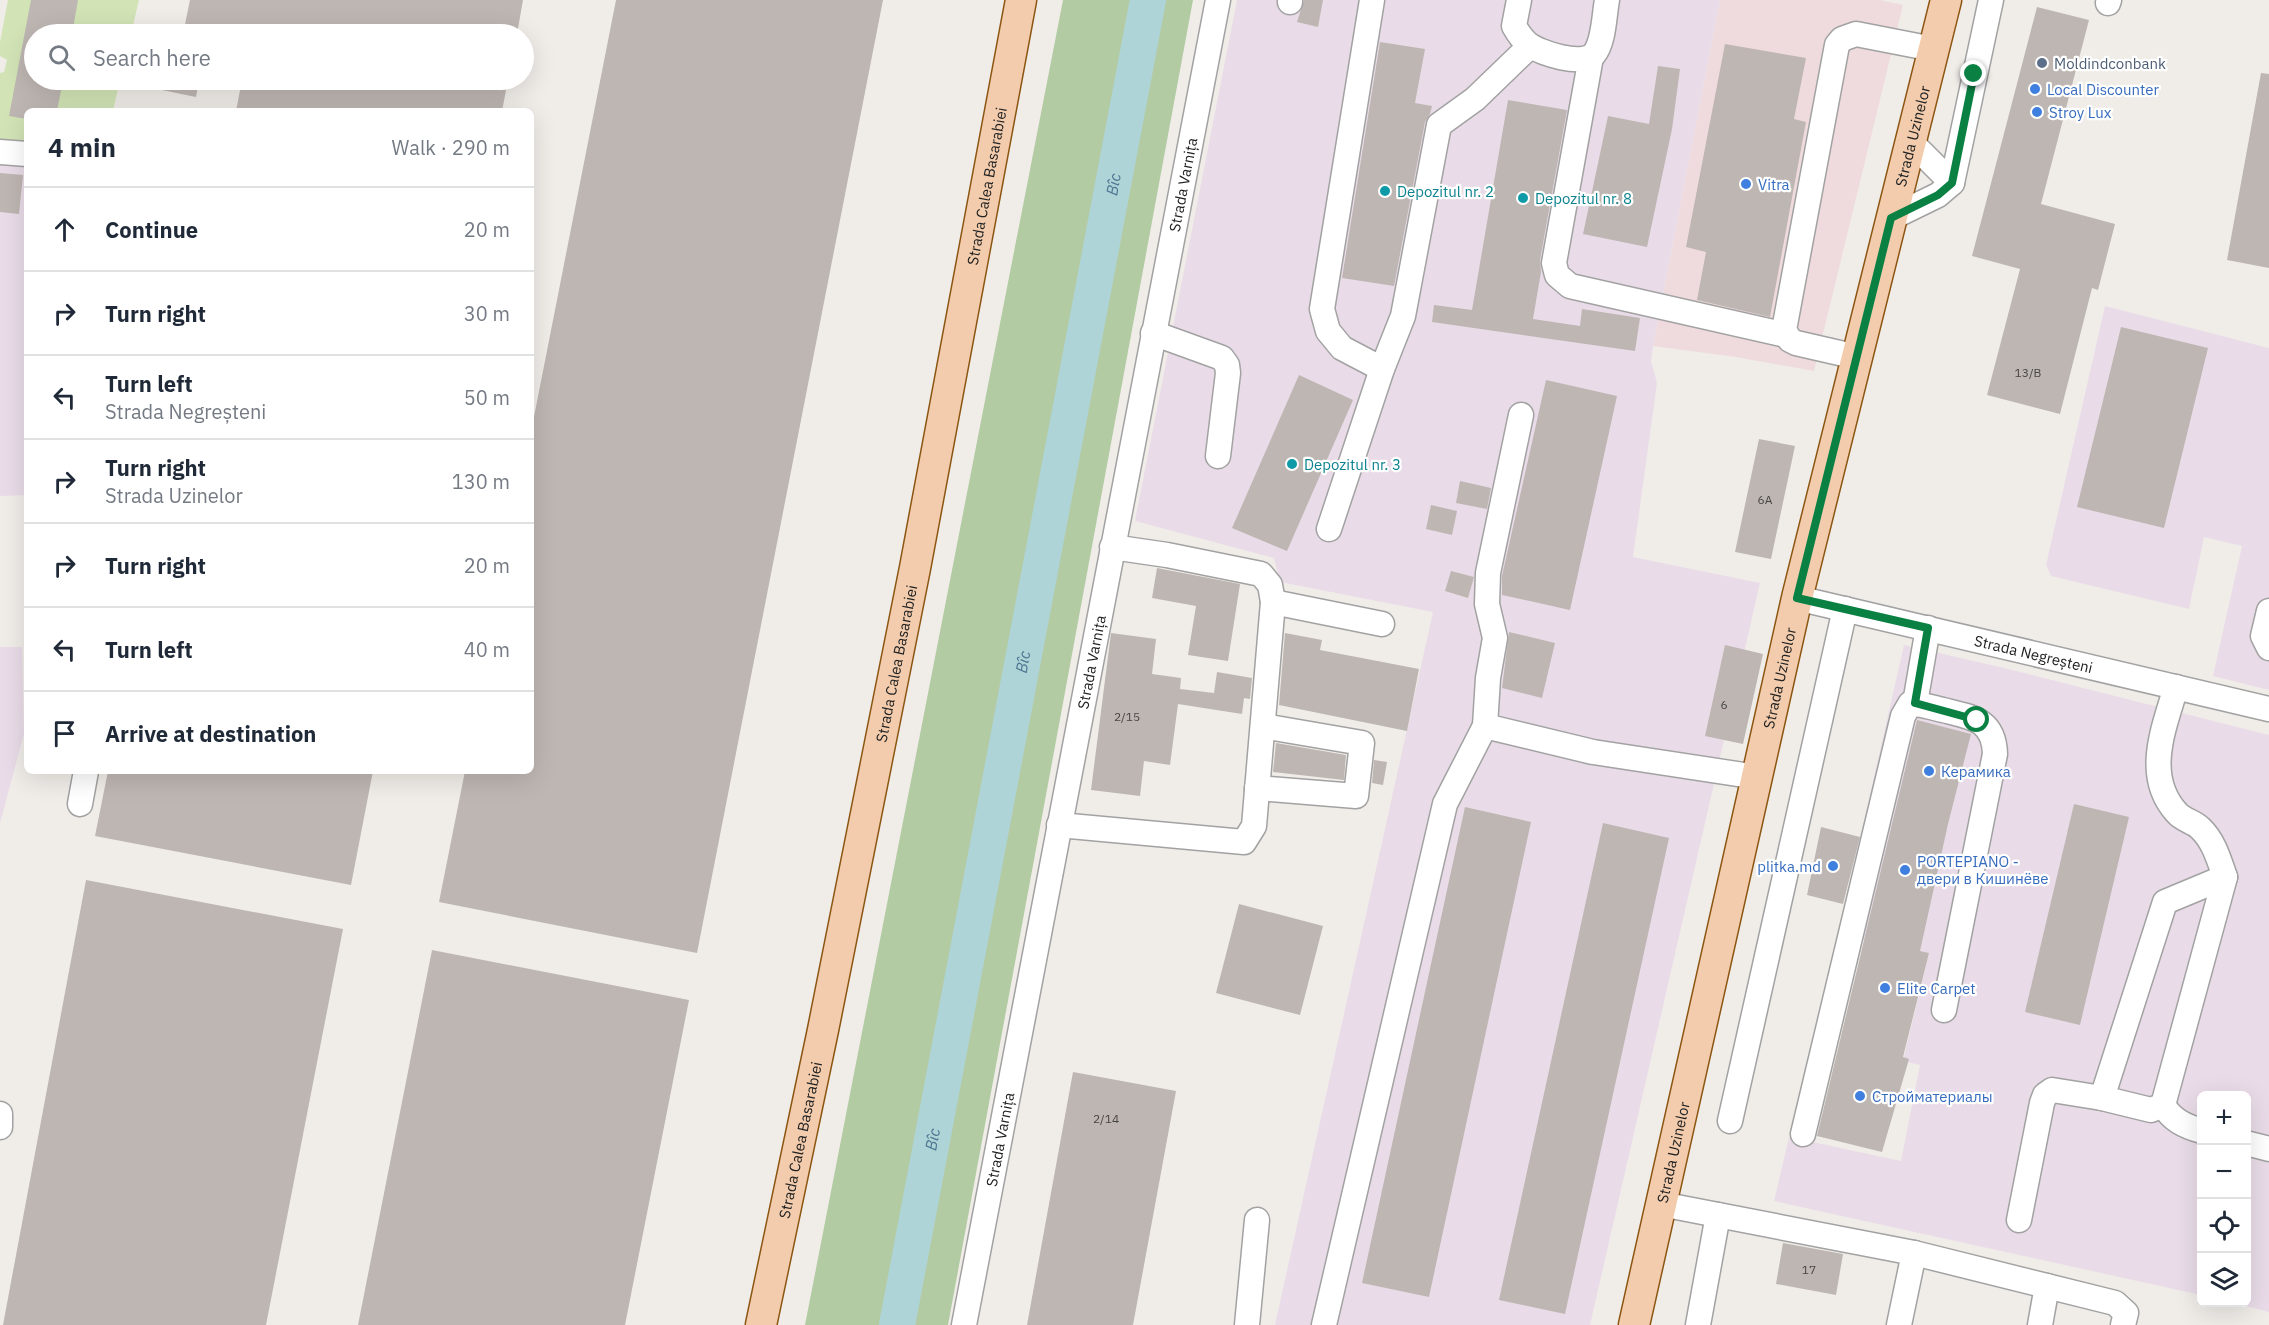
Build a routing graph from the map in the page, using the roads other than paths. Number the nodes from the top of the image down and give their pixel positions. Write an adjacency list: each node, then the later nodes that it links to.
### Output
1 (1021, 0): 58 (main road, Strada Calea Basarabiei)
2 (1218, 0): 16 (street, Strada Varnița)
3 (1372, 0): 19 (street)
4 (1519, 0): 8 (street)
5 (1607, 0): 10 (street)
6 (1946, 0): 9 (main road, Strada Uzinelor)
7 (1991, 0): 14 (street)
8 (1530, 46): 10 (street); 19 (street)
9 (1934, 49): 11 (main road, Strada Uzinelor); 17 (street)
10 (1591, 57): 17 (street)
11 (1910, 141): 14 (street); 15 (main road, Strada Uzinelor)
12 (0, 152): 13 (street)
13 (24, 154)
14 (1952, 183): 15 (street)
15 (1891, 218): 18 (main road, Strada Uzinelor)
16 (1153, 333): 21 (street); 23 (street, Strada Varnița)
17 (1786, 335): 18 (street)
18 (1857, 357): 24 (main road, Strada Uzinelor)
19 (1382, 369): 22 (street)
20 (1521, 416): 35 (street)
21 (1218, 456)
22 (1329, 529)
23 (1112, 547): 25 (street); 40 (street, Strada Varnița)
24 (1797, 598): 26 (street, Strada Negreșteni); 37 (main road, Strada Uzinelor)
25 (1273, 602): 28 (street); 34 (street)
26 (1845, 609): 29 (street, Strada Negreșteni); 46 (street)
27 (2269, 611): 30 (street)
28 (1382, 624)
29 (1928, 628): 31 (street, Strada Negreșteni); 32 (street)
30 (2269, 648)
31 (2176, 687): 33 (street, Strada Negreșteni); 41 (street)
32 (1915, 703): 42 (street); 49 (street)
33 (2269, 709)
34 (1263, 726): 38 (street); 38 (street)
35 (1485, 726): 37 (street); 61 (street)
36 (85, 774): 39 (street)
37 (1757, 777): 52 (main road, Strada Uzinelor)
38 (1257, 788): 40 (street)
39 (80, 804)
40 (1059, 825): 59 (street, Strada Varnița)
41 (2225, 877): 43 (street); 44 (street)
42 (1944, 1010)
43 (2102, 1098): 44 (street); 55 (street)
44 (2163, 1105): 48 (street)
45 (0, 1114): 47 (street)
46 (1730, 1121)
47 (0, 1127)
48 (2197, 1130)
49 (1803, 1134)
50 (2251, 1144): 51 (street)
51 (2269, 1149)
52 (1661, 1204): 53 (street); 62 (main road, Strada Uzinelor)
53 (1718, 1215): 56 (street); 63 (street)
54 (1257, 1220): 60 (street)
55 (2019, 1220)
56 (1914, 1253): 57 (street); 64 (street)
57 (2047, 1286): 65 (street); 66 (street)
58 (761, 1325)
59 (964, 1325)
60 (1247, 1325)
61 (1324, 1325)
62 (1634, 1325)
63 (1698, 1325)
64 (1899, 1325)
65 (2040, 1325)
66 (2123, 1325)

